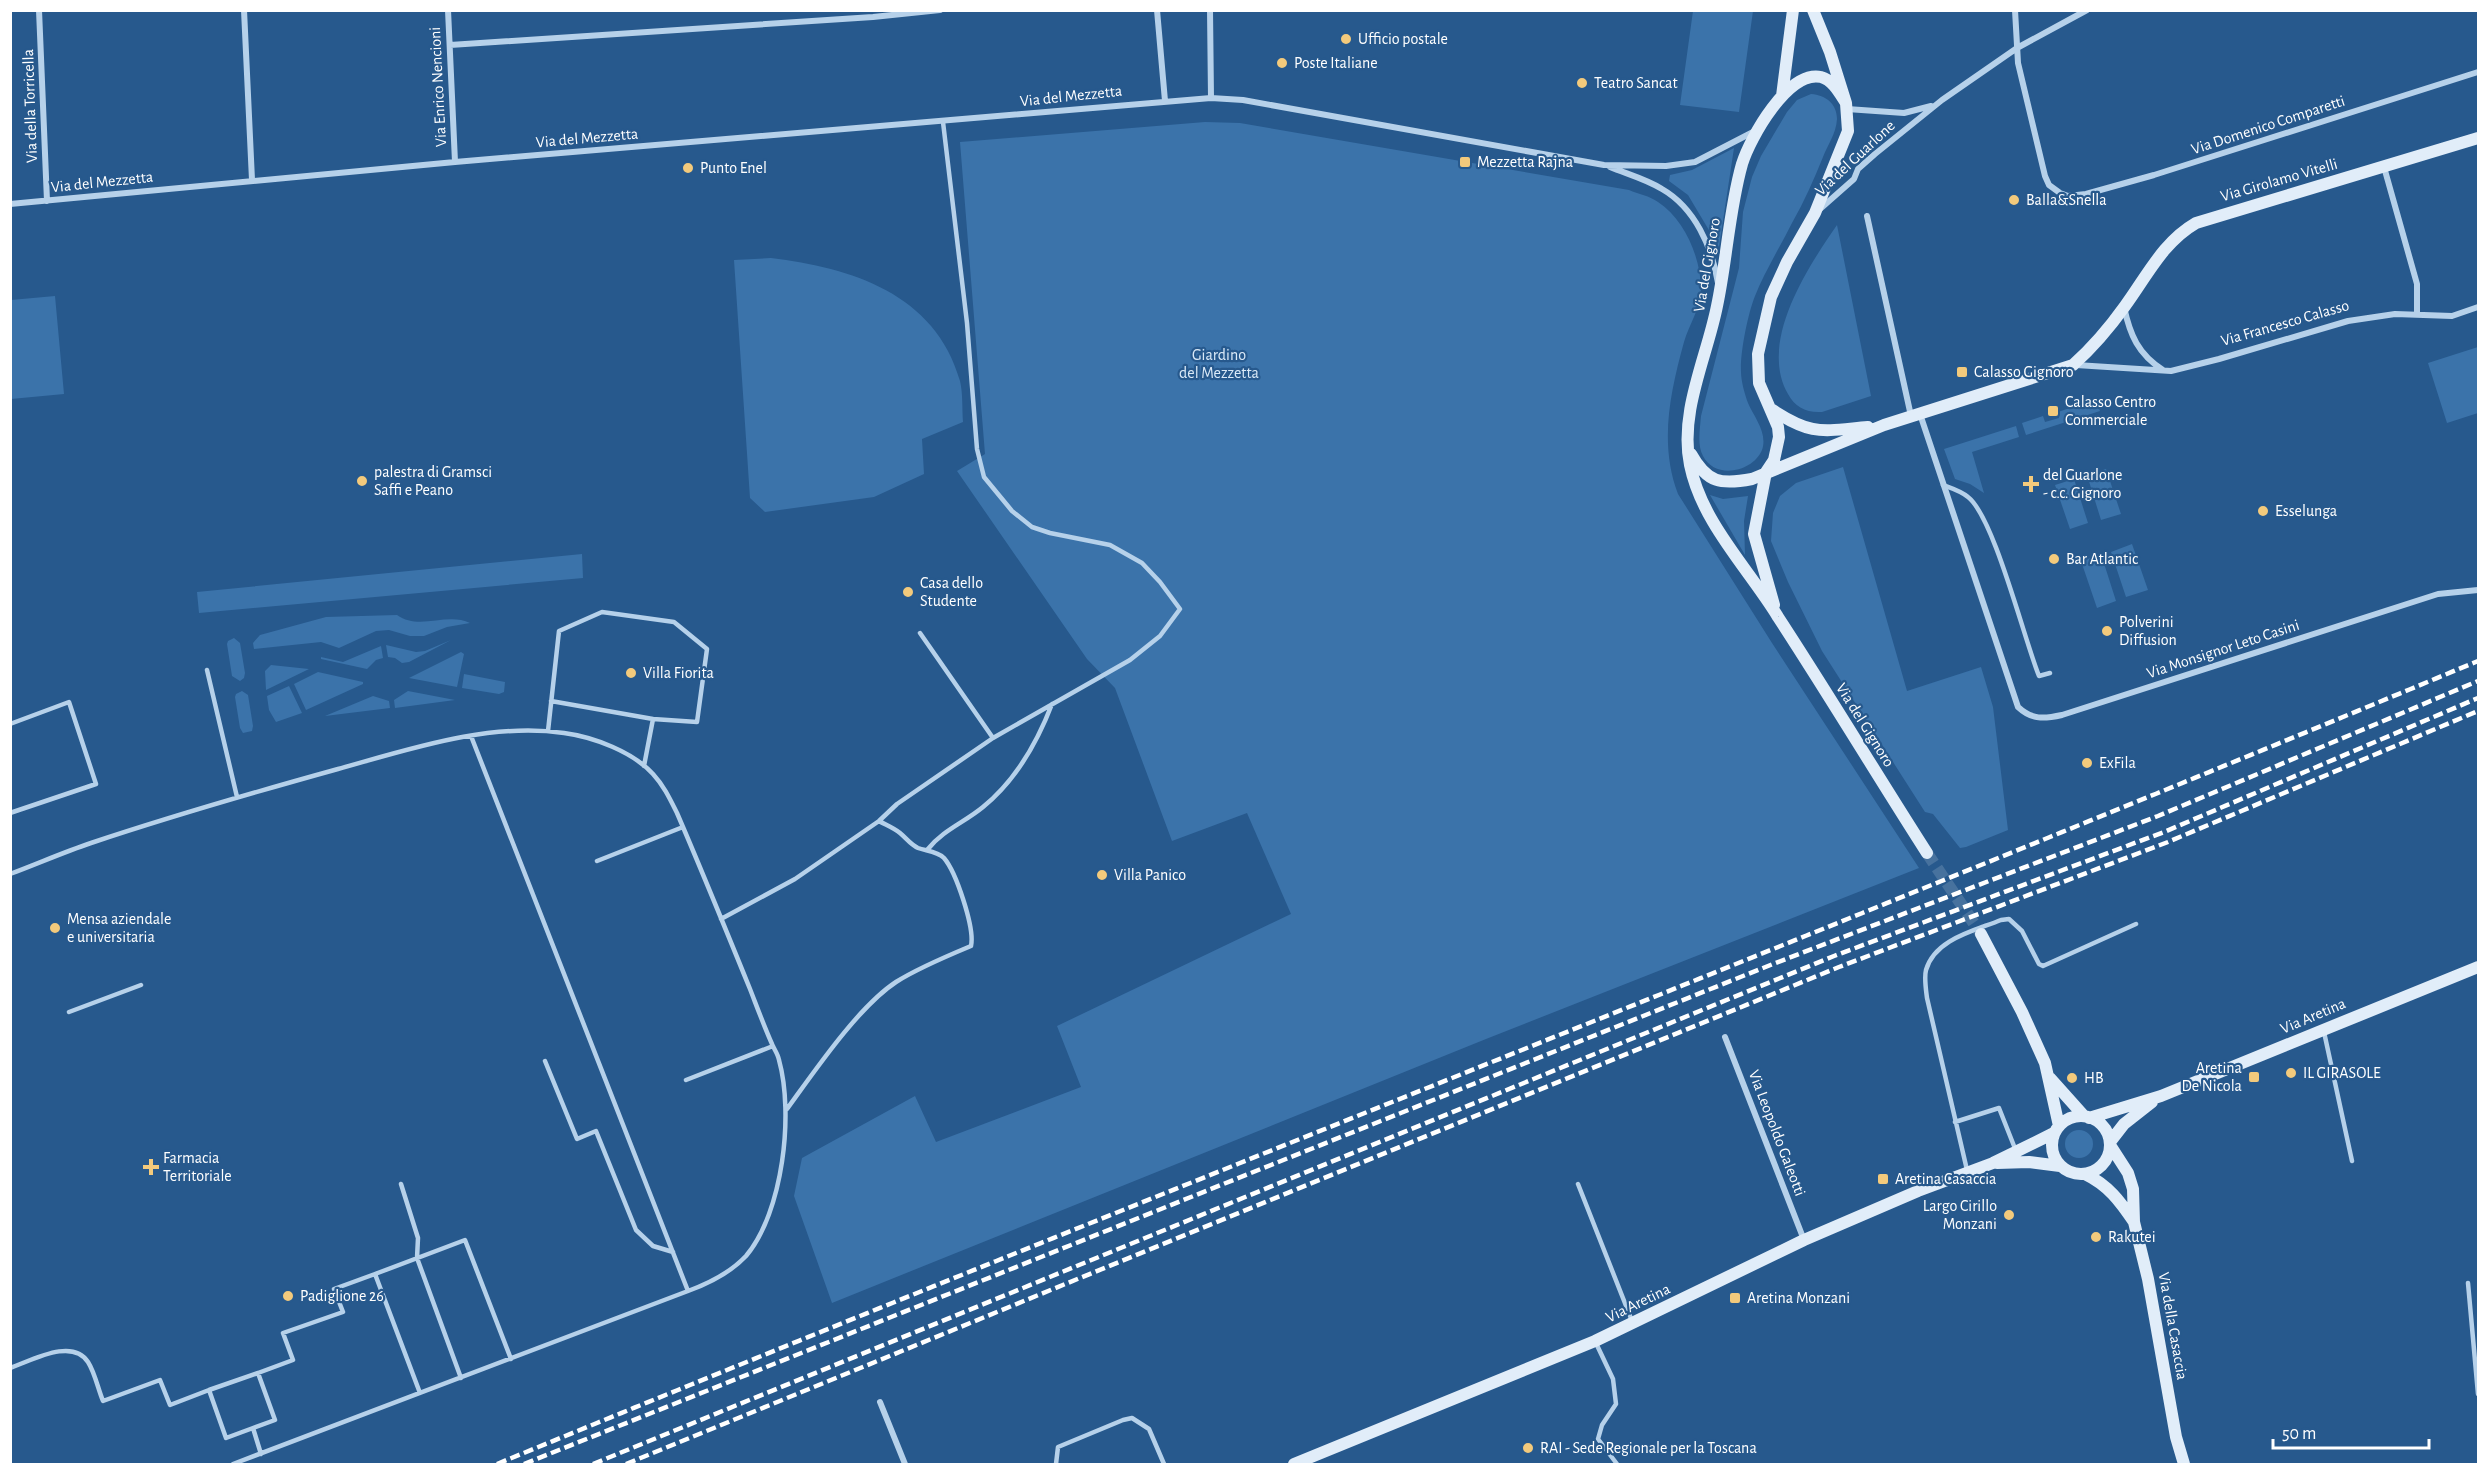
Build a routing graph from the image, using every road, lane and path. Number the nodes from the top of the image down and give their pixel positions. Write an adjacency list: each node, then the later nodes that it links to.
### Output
1 (39, 10): 27 (street, Via della Torricella)
2 (243, 10): 26 (street)
3 (448, 10): 12 (street, Via Enrico Nencioni)
4 (940, 10): 11 (street)
5 (1157, 10): 18 (street)
6 (1210, 10): 15 (street)
7 (1792, 10): 16 (main road)
8 (1813, 10): 19 (main road, Via del Gignoro)
9 (2015, 10): 13 (street)
10 (2087, 10): 13 (street, Via del Guarlone)
11 (881, 14): 12 (street)
12 (450, 45): 23 (street, Via Enrico Nencioni)
13 (2017, 48): 14 (street, Via Domenico Comparetti); 17 (street, Via del Guarlone)
14 (2478, 72)
15 (1211, 98): 18 (street, Via del Mezzetta); 24 (street, Via del Mezzetta)
16 (1782, 98): 19 (main road, Via del Gignoro); 21 (main road, Via del Gignoro)
17 (1942, 100): 19 (street, Via del Guarlone); 29 (street, Via del Guarlone)
18 (1165, 101): 20 (street, Via del Mezzetta)
19 (1847, 106): 29 (main road, Via del Gignoro)
20 (943, 122): 23 (street, Via del Mezzetta); 49 (lane)
21 (1756, 130): 24 (street, Via del Mezzetta); 31 (main road, Via del Gignoro)
22 (2478, 138): 25 (main road, Via Girolamo Vitelli)
23 (455, 162): 26 (street, Via del Mezzetta)
24 (1604, 165): 31 (street, Via del Mezzetta)
25 (2384, 167): 32 (main road, Via Girolamo Vitelli); 34 (street)
26 (252, 180): 27 (street, Via del Mezzetta)
27 (47, 201): 28 (street, Via del Mezzetta)
28 (10, 204)
29 (1815, 213): 37 (main road, Via del Gignoro)
30 (1867, 216): 38 (street)
31 (1719, 294): 40 (main road, Via del Gignoro)
32 (2124, 307): 35 (main road, Via Francesco Calasso); 36 (street)
33 (2478, 307): 34 (street, Via Francesco Calasso)
34 (2417, 313): 36 (street, Via Francesco Calasso)
35 (2073, 364): 36 (street, Via Francesco Calasso); 38 (main road, Via Francesco Calasso)
36 (2164, 371)
37 (1770, 409): 39 (main road); 41 (main road, Via del Gignoro)
38 (1916, 415): 39 (main road); 42 (street)
39 (1884, 425): 41 (main road)
40 (1687, 448): 41 (main road); 44 (main road, Via del Gignoro)
41 (1766, 472): 44 (main road, Via del Gignoro)
42 (1943, 484): 43 (street, Via Monsignor Leto Casini); 47 (lane)
43 (2478, 590)
44 (1777, 615): 61 (main road, Via del Gignoro)
45 (920, 633): 54 (lane)
46 (207, 670): 56 (lane)
47 (2050, 673)
48 (551, 701): 50 (lane); 50 (lane); 52 (lane)
49 (1052, 704): 54 (lane); 60 (lane)
50 (653, 719): 55 (lane)
51 (10, 724): 57 (lane)
52 (548, 731): 53 (lane); 55 (lane)
53 (471, 736): 56 (lane); 92 (lane)
54 (993, 738): 58 (lane)
55 (644, 766): 59 (lane)
56 (237, 797): 63 (lane)
57 (10, 813)
58 (879, 821): 60 (lane); 64 (lane)
59 (683, 827): 62 (lane); 64 (lane)
60 (928, 849): 77 (lane)
61 (1927, 853)
62 (597, 861)
63 (10, 874)
64 (721, 919): 72 (lane)
65 (2136, 924): 79 (lane)
66 (1980, 934): 74 (main road)
67 (2478, 967): 70 (main road, Via Aretina)
68 (141, 985): 69 (lane)
69 (69, 1012)
70 (2323, 1029): 76 (main road, Via Aretina); 83 (lane)
71 (1725, 1036): 91 (street, Via Leopoldo Galeotti)
72 (773, 1046): 75 (lane); 77 (lane)
73 (545, 1061): 92 (lane)
74 (2050, 1078): 78 (main road); 80 (main road)
75 (686, 1080)
76 (2161, 1096): 78 (main road, Via Aretina); 81 (main road, Via Aretina)
77 (787, 1109): 96 (lane)
78 (2086, 1117): 80 (main road, Via Aretina); 81 (main road)
79 (1956, 1122): 82 (lane); 86 (lane)
80 (2057, 1130): 82 (main road, Via Aretina); 85 (main road)
81 (2110, 1144): 87 (main road, Via Aretina); 90 (main road, Via della Casaccia)
82 (2016, 1151): 84 (main road, Via Aretina)
83 (2352, 1161)
84 (1993, 1163): 85 (main road, Via Aretina); 86 (main road, Via Aretina)
85 (2060, 1166): 87 (main road, Via Aretina)
86 (1968, 1172): 91 (main road, Via Aretina)
87 (2085, 1174): 90 (main road, Via della Casaccia)
88 (401, 1184): 93 (lane)
89 (1578, 1184): 97 (lane)
90 (2134, 1222): 108 (main road, Via della Casaccia)
91 (1804, 1240): 97 (main road, Via Aretina)
92 (673, 1252): 96 (lane)
93 (417, 1258): 94 (lane); 99 (lane); 102 (lane)
94 (375, 1274): 101 (lane); 104 (lane)
95 (2468, 1283): 105 (lane)
96 (688, 1291): 99 (lane)
97 (1633, 1323): 98 (main road, Via Aretina)
98 (1595, 1341): 114 (main road, Via Aretina); 115 (lane)
99 (511, 1359): 102 (lane)
100 (10, 1368): 103 (lane)
101 (258, 1373): 103 (lane); 107 (lane)
102 (462, 1378): 104 (lane)
103 (209, 1390): 107 (lane)
104 (420, 1393): 109 (lane)
105 (2478, 1394)
106 (880, 1402): 111 (street)
107 (253, 1428): 109 (lane)
108 (2176, 1437): 116 (main road, Via della Casaccia); 117 (main road, Via della Casaccia)
109 (261, 1454): 110 (lane)
110 (233, 1464)
111 (905, 1464)
112 (1056, 1464): 113 (lane)
113 (1164, 1464)
114 (1294, 1464)
115 (1617, 1464)
116 (2176, 1464)
117 (2184, 1464)

